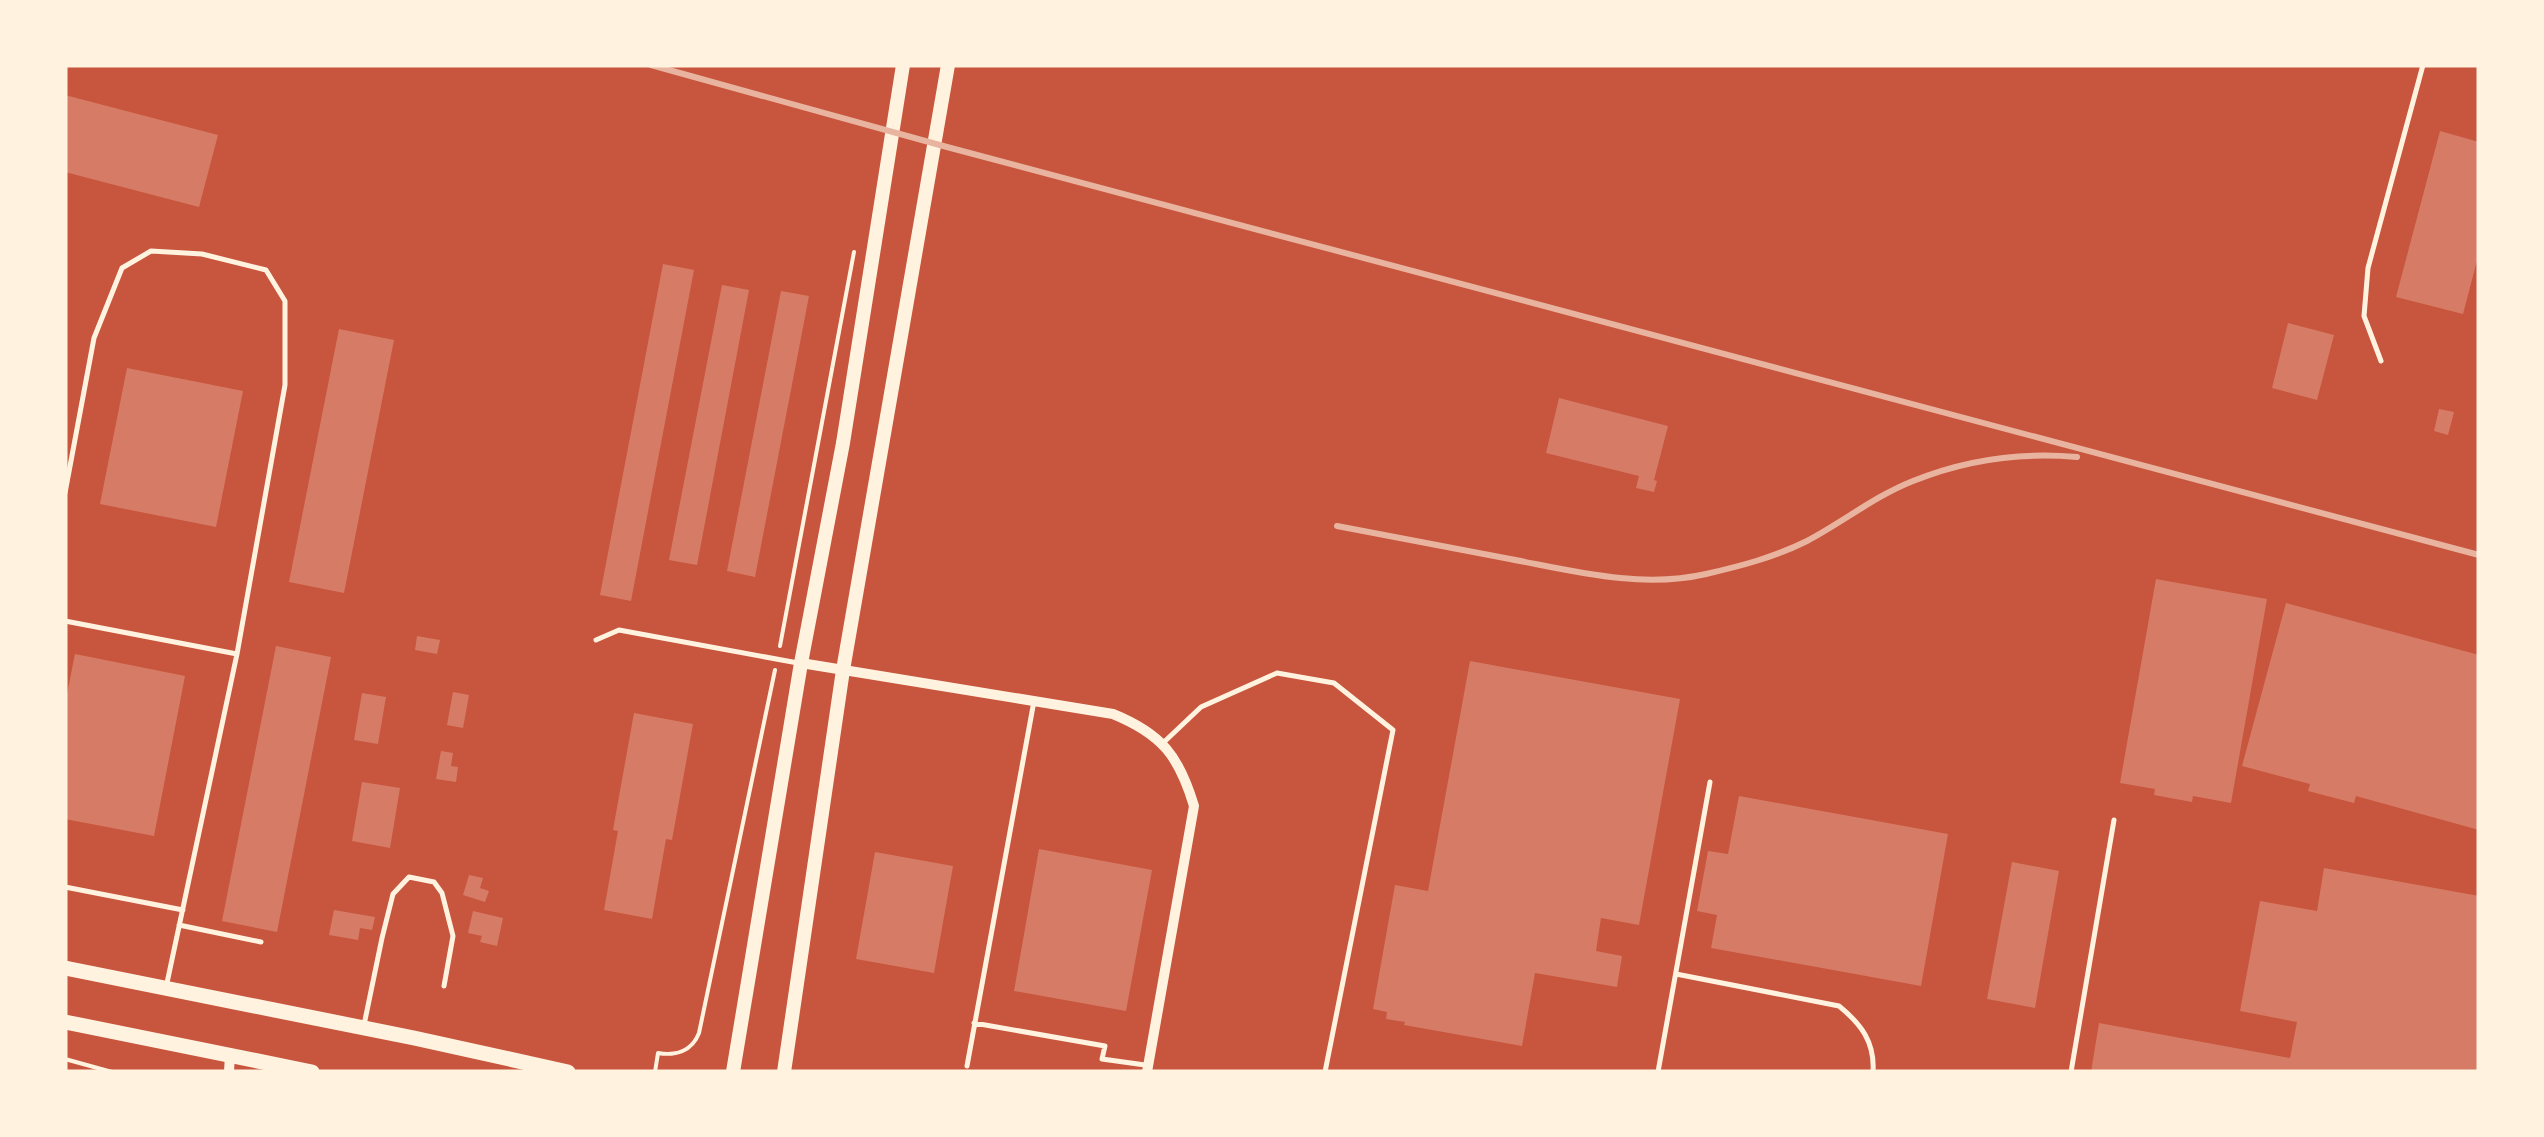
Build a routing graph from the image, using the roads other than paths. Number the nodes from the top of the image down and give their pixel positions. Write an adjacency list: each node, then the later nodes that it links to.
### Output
1 (903, 65): 9 (main road)
2 (948, 65): 10 (main road)
3 (2422, 65): 4 (lane)
4 (2381, 361)
5 (65, 493): 8 (lane)
6 (65, 621): 8 (lane)
7 (596, 640): 9 (lane)
8 (237, 654): 16 (lane)
9 (801, 664): 10 (street); 32 (main road)
10 (843, 670): 11 (street); 33 (main road)
11 (1034, 701): 12 (street); 24 (lane)
12 (1163, 744): 28 (street); 34 (lane)
13 (1710, 782): 20 (lane)
14 (2114, 820): 37 (lane)
15 (65, 887): 16 (lane)
16 (182, 910): 17 (lane)
17 (180, 925): 18 (lane); 22 (lane)
18 (261, 942)
19 (65, 968): 22 (main road)
20 (1676, 974): 35 (lane); 36 (lane)
21 (444, 986): 25 (lane)
22 (166, 988): 25 (main road)
23 (65, 1022): 26 (main road)
24 (974, 1023): 27 (lane); 28 (lane)
25 (364, 1028): 31 (main road)
26 (230, 1054): 29 (street); 30 (main road)
27 (967, 1066)
28 (1148, 1069)
29 (229, 1072)
30 (312, 1072)
31 (568, 1072)
32 (733, 1072)
33 (784, 1072)
34 (1325, 1072)
35 (1658, 1072)
36 (1872, 1072)
37 (2070, 1072)

